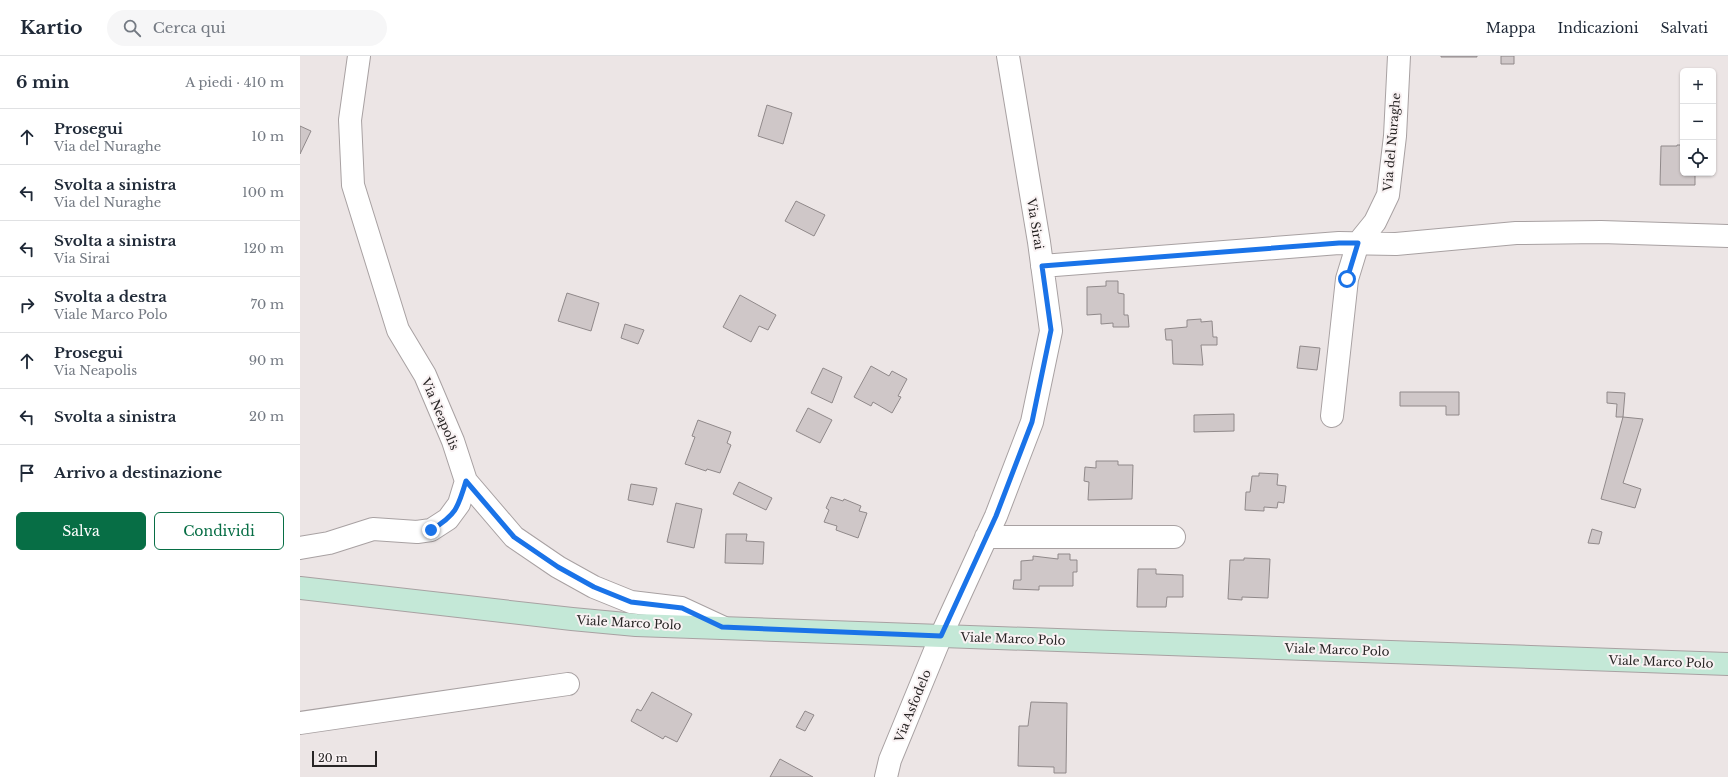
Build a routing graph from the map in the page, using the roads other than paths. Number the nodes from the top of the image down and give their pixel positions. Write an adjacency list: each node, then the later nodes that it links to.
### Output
1 (359, 56): 8 (street, Via Neapolis)
2 (1008, 56): 6 (street, Via Sirai)
3 (1399, 56): 5 (street, Via del Nuraghe)
4 (1728, 236): 5 (street)
5 (1358, 243): 6 (street); 7 (street, Via del Nuraghe)
6 (1042, 266): 9 (street, Via Sirai)
7 (1332, 416)
8 (466, 481): 11 (street); 13 (street, Via Neapolis)
9 (986, 537): 10 (street); 14 (street, Via Sirai)
10 (1174, 538)
11 (300, 548)
12 (300, 588): 13 (main road, Viale Marco Polo)
13 (722, 627): 14 (main road, Viale Marco Polo)
14 (941, 636): 15 (main road, Viale Marco Polo); 18 (street, Via Asfodelo)
15 (1728, 664)
16 (568, 684): 17 (street)
17 (300, 723)
18 (886, 777)

